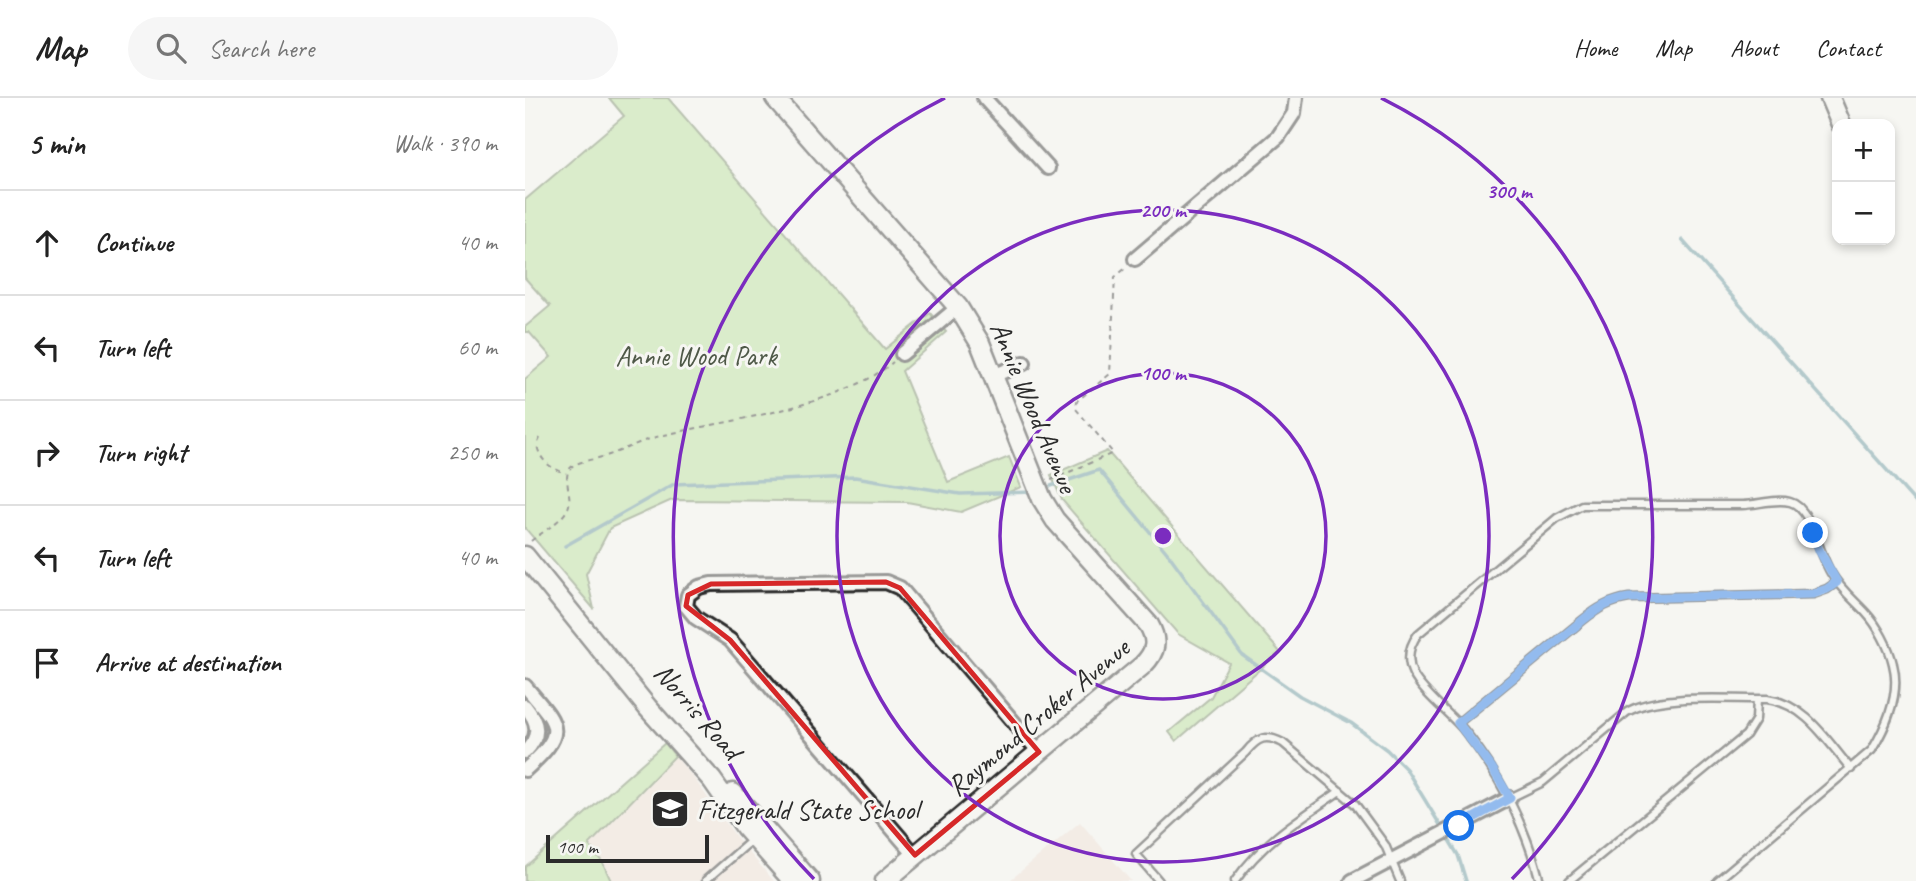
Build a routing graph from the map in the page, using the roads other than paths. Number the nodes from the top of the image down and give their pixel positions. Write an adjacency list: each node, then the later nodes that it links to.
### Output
1 (775, 98): 8 (street, Annie Wood Avenue)
2 (984, 98): 6 (street)
3 (1296, 98): 7 (street)
4 (1830, 98): 5 (street)
5 (1839, 119)
6 (1048, 168)
7 (1135, 259)
8 (958, 307): 9 (street); 11 (street, Annie Wood Avenue)
9 (902, 354)
10 (1024, 363): 11 (street)
11 (993, 376): 15 (street, Annie Wood Avenue)
12 (528, 549): 13 (street, Norris Road)
13 (543, 578): 28 (street, Norris Road); 28 (street, Norris Road)
14 (1837, 582): 19 (lane); 19 (lane); 24 (lane)
15 (1156, 645): 23 (street, Raymond Croker Avenue)
16 (525, 686): 18 (street)
17 (1757, 699): 24 (lane); 27 (lane); 41 (lane)
18 (532, 707): 20 (street); 21 (street)
19 (1458, 723): 27 (lane)
20 (535, 741): 21 (street); 22 (street)
21 (547, 749): 25 (street)
22 (525, 752)
23 (1039, 752): 29 (street, Raymond Croker Avenue); 29 (street)
24 (1851, 769): 42 (lane)
25 (525, 770)
26 (1340, 791): 30 (lane); 36 (lane); 37 (lane)
27 (1510, 798): 30 (street); 40 (lane)
28 (757, 836): 31 (lane); 32 (lane); 33 (street, Norris Road); 34 (street, Norris Road)
29 (915, 855): 35 (street, Raymond Croker Avenue)
30 (1392, 861): 38 (street); 39 (lane)
31 (706, 880)
32 (784, 881)
33 (793, 881)
34 (810, 881)
35 (885, 881)
36 (1159, 881)
37 (1235, 881)
38 (1352, 881)
39 (1400, 881)
40 (1540, 881)
41 (1569, 881)
42 (1717, 881)

